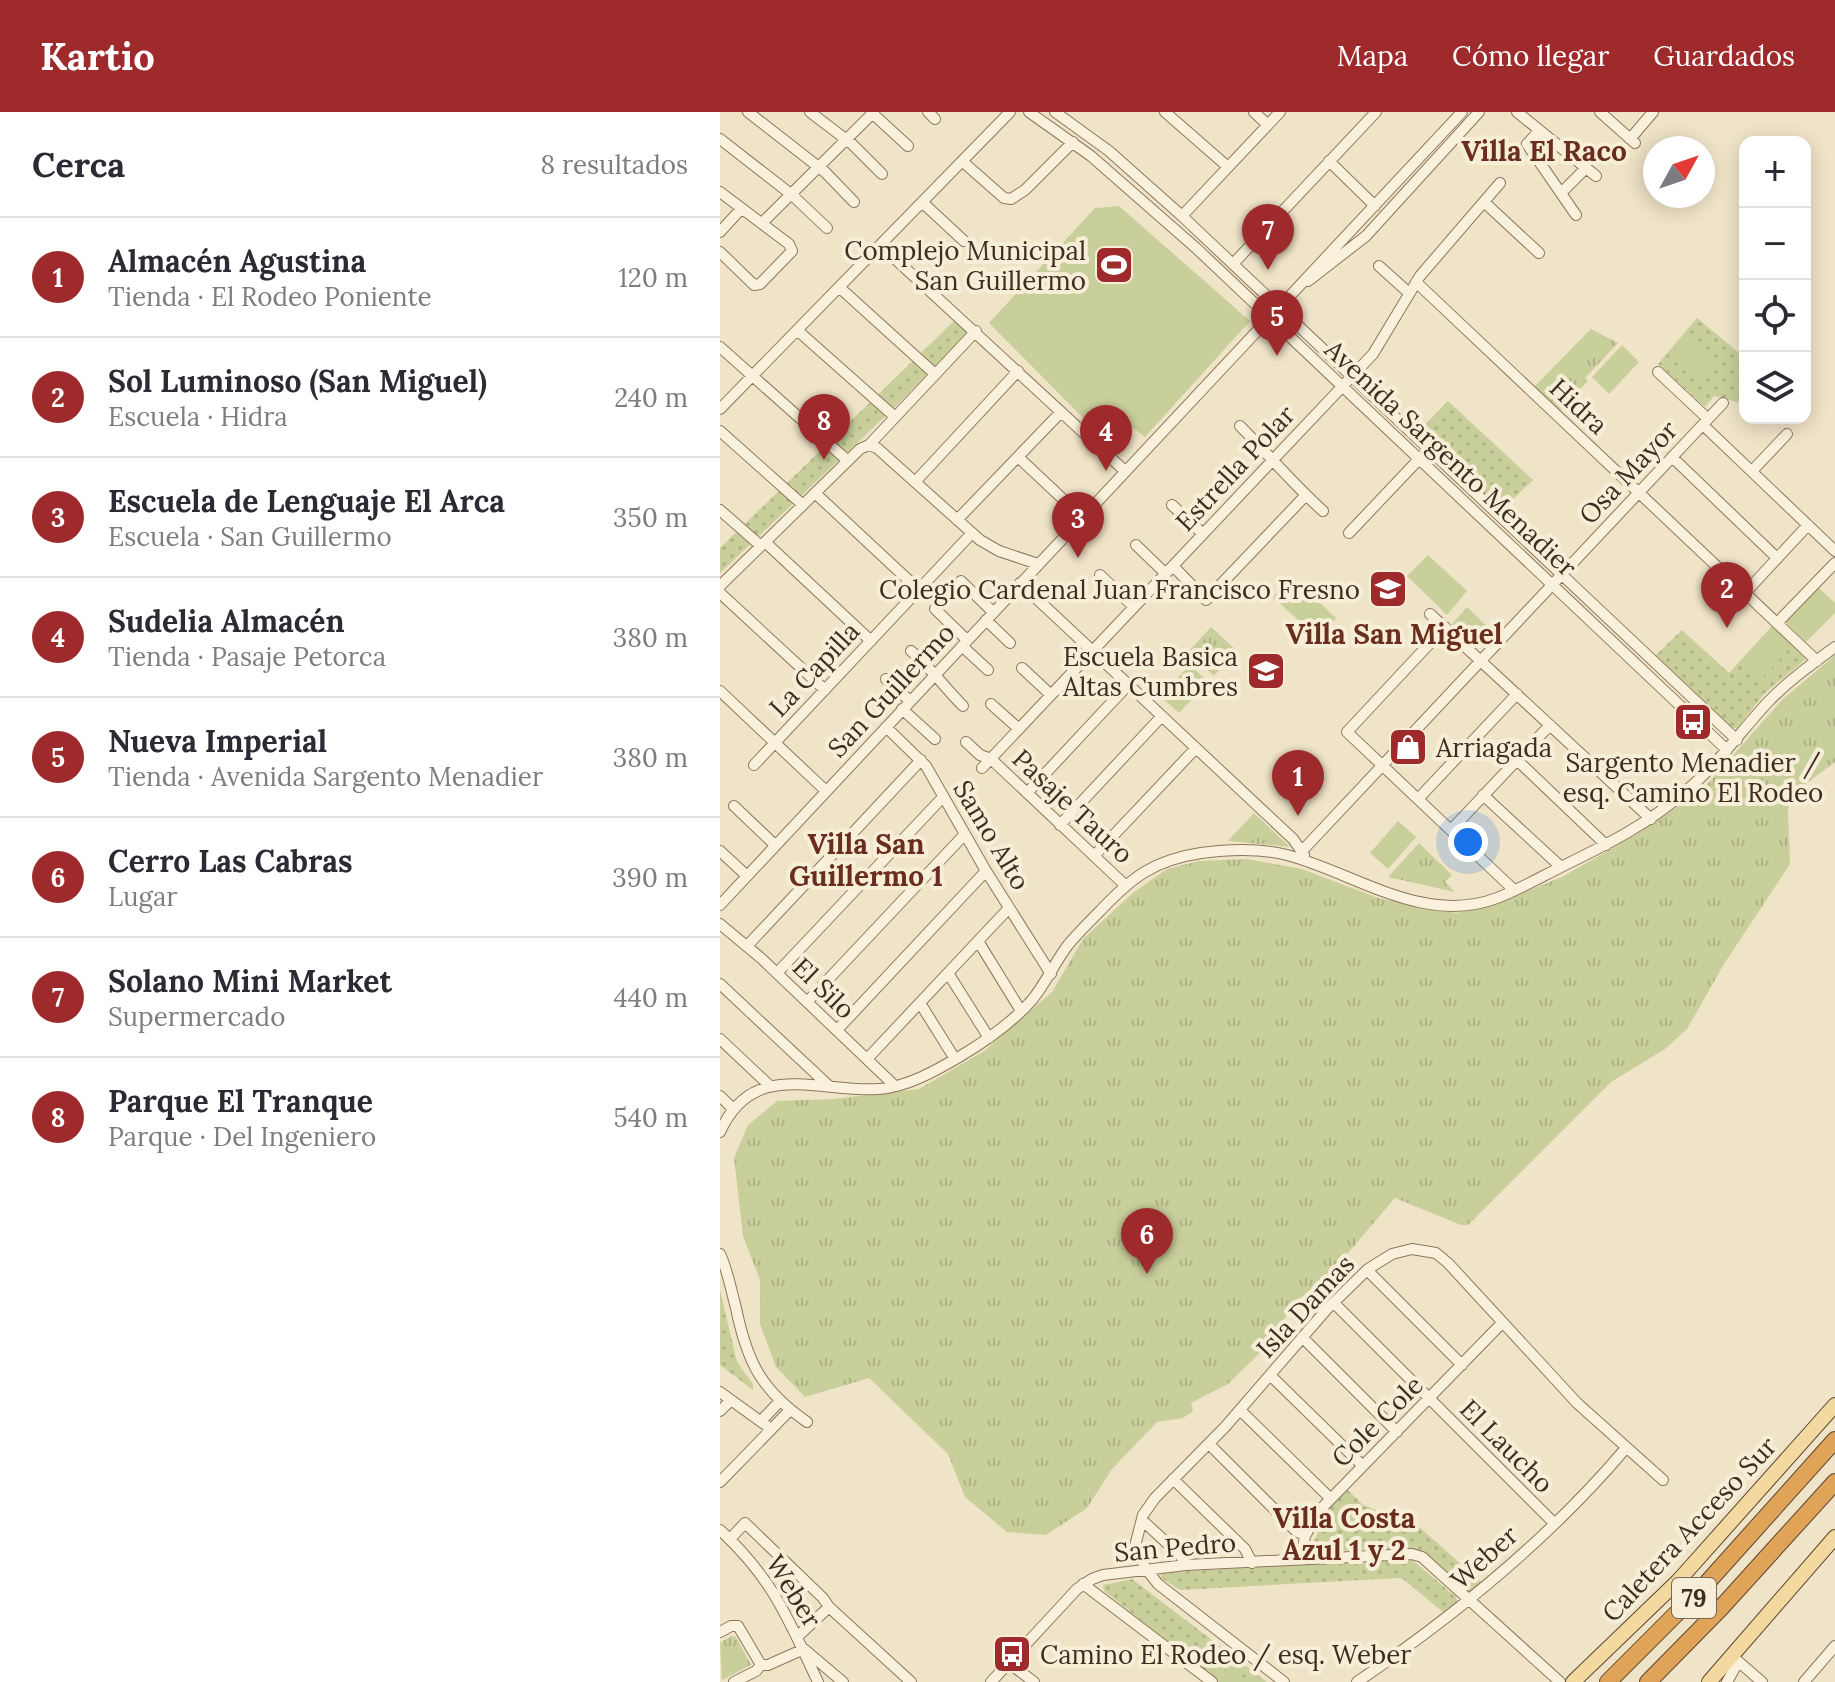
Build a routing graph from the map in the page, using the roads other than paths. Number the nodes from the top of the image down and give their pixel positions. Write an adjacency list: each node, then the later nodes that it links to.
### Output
1 (748, 112): 25 (street)
2 (810, 112): 19 (street)
3 (873, 112): 19 (street); 21 (street)
4 (1010, 112): 22 (street)
5 (1029, 112): 20 (street, Avenida Sargento Menadier)
6 (1055, 112): 39 (street, Avenida Sargento Menadier)
7 (1165, 112): 24 (street)
8 (1254, 112): 16 (street)
9 (1280, 112): 16 (street)
10 (1376, 112): 23 (street)
11 (1462, 112): 36 (street, San Guillermo)
12 (1479, 112): 52 (street, San Guillermo)
13 (1517, 112): 17 (street)
14 (1600, 112): 15 (street)
15 (1653, 112)
16 (1268, 125): 24 (street)
17 (1539, 131): 26 (street); 31 (street)
18 (720, 139): 32 (street)
19 (846, 140): 25 (street); 27 (street)
20 (1073, 142): 22 (street); 54 (street, Avenida Sargento Menadier)
21 (908, 146)
22 (962, 161): 34 (street)
23 (1329, 161): 36 (street); 47 (street)
24 (1228, 167): 39 (street)
25 (818, 168): 32 (street); 33 (street)
26 (1586, 168): 28 (street); 31 (street)
27 (882, 174)
28 (1596, 176)
29 (1500, 183): 35 (street, Estrella Polar)
30 (720, 192): 37 (street)
31 (1561, 193): 38 (street)
32 (792, 195): 40 (street); 41 (street)
33 (854, 202)
34 (922, 202): 43 (street); 44 (street)
35 (1484, 202): 46 (street); 49 (street, Estrella Polar)
36 (1375, 206): 52 (street, San Guillermo)
37 (741, 209): 40 (street); 42 (street)
38 (1576, 215)
39 (1182, 216): 47 (street, Avenida Sargento Menadier)
40 (762, 223): 45 (street)
41 (827, 228)
42 (720, 232)
43 (964, 241)
44 (880, 245): 50 (street); 56 (street)
45 (720, 252)
46 (1539, 253)
47 (1233, 264): 53 (street, Avenida Sargento Menadier)
48 (1379, 266): 51 (street)
49 (1416, 282): 51 (street, Estrella Polar); 83 (street, Hidra)
50 (839, 287): 55 (street); 60 (street)
51 (1409, 293): 62 (street, Estrella Polar)
52 (1291, 294): 53 (street, San Guillermo)
53 (1278, 307): 54 (street, San Guillermo); 62 (street, Avenida Sargento Menadier)
54 (1269, 317): 63 (street, Avenida Sargento Menadier); 79 (street, San Guillermo)
55 (797, 330): 61 (street); 67 (street)
56 (976, 331): 58 (street); 60 (street)
57 (720, 347): 61 (street)
58 (1018, 371): 66 (street); 81 (street)
59 (1658, 372): 68 (street)
60 (935, 374): 67 (street)
61 (752, 375): 65 (street); 77 (street)
62 (1351, 376): 63 (street, Estrella Polar); 73 (street, Avenida Sargento Menadier)
63 (1343, 386): 76 (street, Avenida Sargento Menadier); 78 (street, Estrella Polar)
64 (1723, 403): 68 (street, Osa Mayor)
65 (720, 409)
66 (1061, 412): 74 (street); 79 (street)
67 (894, 416): 72 (street)
68 (1706, 422): 75 (street, Osa Mayor); 80 (street)
69 (1240, 426): 78 (street)
70 (720, 431): 85 (street)
71 (1787, 434): 80 (street)
72 (869, 445): 77 (street); 81 (street)
73 (1429, 449): 76 (street); 102 (street, Avenida Sargento Menadier)
74 (1018, 457): 89 (street); 90 (street)
75 (1672, 457): 83 (street, Osa Mayor); 98 (street)
76 (1420, 459): 93 (street); 106 (street, Avenida Sargento Menadier)
77 (848, 461): 82 (street)
78 (1272, 461): 84 (street); 94 (street, Estrella Polar)
79 (1125, 471): 89 (street, San Guillermo)
80 (1752, 471): 91 (street)
81 (915, 482): 90 (street)
82 (815, 493): 85 (street); 108 (street)
83 (1639, 493): 102 (street, Osa Mayor); 110 (street, Hidra)
84 (1306, 495): 88 (street); 101 (street)
85 (803, 505): 95 (street)
86 (1172, 505): 94 (street)
87 (720, 510): 95 (street)
88 (1323, 511)
89 (1082, 517): 100 (street, San Guillermo)
90 (957, 520): 92 (street)
91 (1808, 525): 97 (street); 98 (street)
92 (972, 533): 100 (street); 108 (street, La Capilla)
93 (1349, 533)
94 (1203, 534): 101 (street, Estrella Polar)
95 (763, 544): 107 (street); 117 (street)
96 (1136, 545): 101 (street)
97 (1835, 551)
98 (1777, 558): 110 (street)
99 (1835, 563): 115 (street)
100 (1038, 564): 105 (street, San Guillermo)
101 (1169, 570): 111 (street, Estrella Polar)
102 (1563, 574): 106 (street, Osa Mayor); 142 (street, Avenida Sargento Menadier)
103 (1100, 575): 111 (street)
104 (961, 581): 114 (street)
105 (1020, 583): 114 (street, San Guillermo); 122 (street)
106 (1552, 583): 123 (street, Osa Mayor); 146 (street, Avenida Sargento Menadier)
107 (720, 586)
108 (919, 590): 117 (street, La Capilla)
109 (720, 593): 130 (street)
110 (1745, 593): 115 (street, Hidra)
111 (1134, 607): 122 (street, Estrella Polar)
112 (935, 609): 118 (street)
113 (1430, 614): 116 (street)
114 (990, 616): 118 (street, San Guillermo); 119 (street)
115 (1777, 623): 124 (street, Hidra)
116 (1445, 627): 123 (street); 151 (street)
117 (871, 641): 130 (street, La Capilla)
118 (964, 643): 126 (street); 127 (street, San Guillermo)
119 (1010, 643)
120 (1835, 647): 124 (street)
121 (911, 651): 127 (street)
122 (1093, 651): 129 (street); 133 (street, Estrella Polar)
123 (1480, 660): 132 (street); 151 (street, Osa Mayor)
124 (1817, 661): 142 (street)
125 (1022, 668): 133 (street)
126 (988, 670)
127 (934, 675): 135 (street, San Guillermo); 136 (street)
128 (886, 679): 135 (street)
129 (1128, 685): 137 (street); 154 (street)
130 (825, 690): 144 (street, La Capilla)
131 (720, 691): 144 (street)
132 (1517, 694): 138 (street); 157 (street)
133 (1051, 695): 140 (street, Estrella Polar)
134 (991, 704): 140 (street)
135 (906, 705): 139 (street, San Guillermo); 141 (street)
136 (963, 706)
137 (1162, 716): 145 (street); 160 (street)
138 (1550, 725): 149 (street); 159 (street)
139 (886, 727): 148 (street, Samo Alto); 153 (street, San Guillermo)
140 (1019, 729): 147 (street, Estrella Polar)
141 (935, 739)
142 (1737, 740): 146 (street)
143 (966, 742): 147 (street, Pasaje Tauro)
144 (775, 743): 150 (street, La Capilla); 153 (street)
145 (1196, 748): 166 (street); 167 (street)
146 (1727, 750): 159 (street)
147 (991, 759): 152 (street, Estrella Polar); 154 (street, Pasaje Tauro)
148 (921, 760): 156 (street, Samo Alto); 177 (street)
149 (1517, 760): 155 (street); 164 (street)
150 (754, 765)
151 (1382, 765): 157 (street); 167 (street, Osa Mayor)
152 (982, 768)
153 (826, 791): 163 (street, San Guillermo)
154 (1027, 793): 160 (street, Pasaje Tauro)
155 (1483, 795): 161 (street); 168 (street)
156 (943, 797): 162 (street, Samo Alto); 178 (street)
157 (1418, 799): 161 (street)
158 (734, 806): 163 (street)
159 (1651, 819): 164 (street)
160 (1060, 825): 166 (street, Pasaje Tauro)
161 (1451, 830): 172 (street)
162 (965, 834): 169 (street, Samo Alto); 182 (street)
163 (775, 845): 170 (street, San Guillermo)
164 (1606, 845): 168 (street)
165 (720, 851): 170 (street)
166 (1094, 856): 171 (street, Pasaje Tauro)
167 (1304, 856): 171 (street); 172 (street)
168 (1561, 867): 172 (street)
169 (986, 871): 174 (street, Samo Alto); 185 (street)
170 (747, 876): 173 (street, San Guillermo)
171 (1125, 885): 180 (street)
172 (1514, 890)
173 (720, 905)
174 (1009, 908): 176 (street); 180 (street, Samo Alto)
175 (720, 924): 177 (street, El Silo)
176 (978, 941): 179 (street); 184 (street)
177 (747, 946): 178 (street, El Silo)
178 (777, 973): 182 (street, El Silo)
179 (948, 973): 183 (street); 186 (street)
180 (1051, 974): 184 (street)
181 (720, 984): 191 (street)
182 (807, 1002): 185 (street, El Silo)
183 (920, 1003): 188 (street); 189 (street)
184 (1021, 1011): 186 (street)
185 (837, 1030): 188 (street, El Silo)
186 (989, 1038): 189 (street)
187 (720, 1039): 190 (street)
188 (867, 1059): 192 (street, El Silo)
189 (955, 1059): 192 (street)
190 (770, 1086): 191 (street); 194 (street)
191 (829, 1086): 192 (street)
192 (895, 1086)
193 (720, 1096): 194 (street)
194 (733, 1109): 195 (street)
195 (720, 1132)
196 (721, 1259): 206 (street)
197 (1367, 1270): 198 (street, Isla Damas); 199 (street, Isla Damas); 201 (street)
198 (1334, 1303): 200 (street, Isla Damas); 205 (street, El Laucho)
199 (1502, 1323): 201 (street, Cole Cole); 217 (street, Isla Damas)
200 (1302, 1337): 202 (street, Isla Damas); 214 (street)
201 (1462, 1365): 205 (street, Cole Cole)
202 (1270, 1375): 209 (street, Isla Damas); 218 (street)
203 (720, 1392): 204 (street)
204 (731, 1400): 210 (street); 211 (street)
205 (1429, 1400): 214 (street, Cole Cole); 225 (street, El Laucho)
206 (779, 1402): 208 (street); 211 (street)
207 (1835, 1405): 254 (main road, Caletera Acceso Sur)
208 (790, 1410): 212 (street); 213 (street)
209 (1240, 1410): 216 (street, Isla Damas); 223 (street)
210 (720, 1411)
211 (761, 1421): 213 (street)
212 (807, 1422)
213 (771, 1429): 221 (street)
214 (1397, 1432): 218 (street, Cole Cole)
215 (1835, 1440): 255 (highway, 79)
216 (1209, 1444): 219 (street, Isla Damas); 227 (street)
217 (1626, 1448): 220 (street, Isla Damas); 225 (street, Weber)
218 (1363, 1466): 223 (street, Cole Cole)
219 (1173, 1479): 224 (street, Isla Damas); 231 (street)
220 (1663, 1480)
221 (720, 1482)
222 (1835, 1482): 256 (highway, 79)
223 (1330, 1498): 227 (street, Cole Cole)
224 (1142, 1520): 232 (street); 233 (street)
225 (1554, 1523): 235 (street, Weber)
226 (720, 1530): 228 (street, Weber)
227 (1305, 1536): 230 (street, Cole Cole)
228 (730, 1539): 236 (street); 238 (street, Weber)
229 (1832, 1547): 241 (main road)
230 (1301, 1560): 231 (street, San Pedro); 235 (street, San Pedro)
231 (1252, 1563): 232 (street, San Pedro)
232 (1186, 1565): 233 (street, San Pedro)
233 (1146, 1569): 234 (street, San Pedro); 251 (street)
234 (1083, 1584): 242 (street); 250 (street)
235 (1470, 1601): 252 (street, Weber); 253 (street, San Pedro)
236 (829, 1607): 238 (street); 247 (street)
237 (720, 1632): 243 (street)
238 (798, 1636): 240 (street, Weber)
239 (1835, 1646): 260 (street)
240 (804, 1649): 243 (street); 245 (street, Weber); 246 (street)
241 (1735, 1659): 257 (main road); 258 (street); 259 (street)
242 (1009, 1663): 248 (street); 249 (street)
243 (761, 1665): 244 (street)
244 (734, 1682)
245 (818, 1682)
246 (843, 1682)
247 (911, 1682)
248 (991, 1682)
249 (1034, 1682)
250 (1212, 1682)
251 (1284, 1682)
252 (1357, 1682)
253 (1560, 1682)
254 (1573, 1682)
255 (1608, 1682)
256 (1648, 1682)
257 (1709, 1682)
258 (1727, 1682)
259 (1762, 1682)
260 (1804, 1682)

